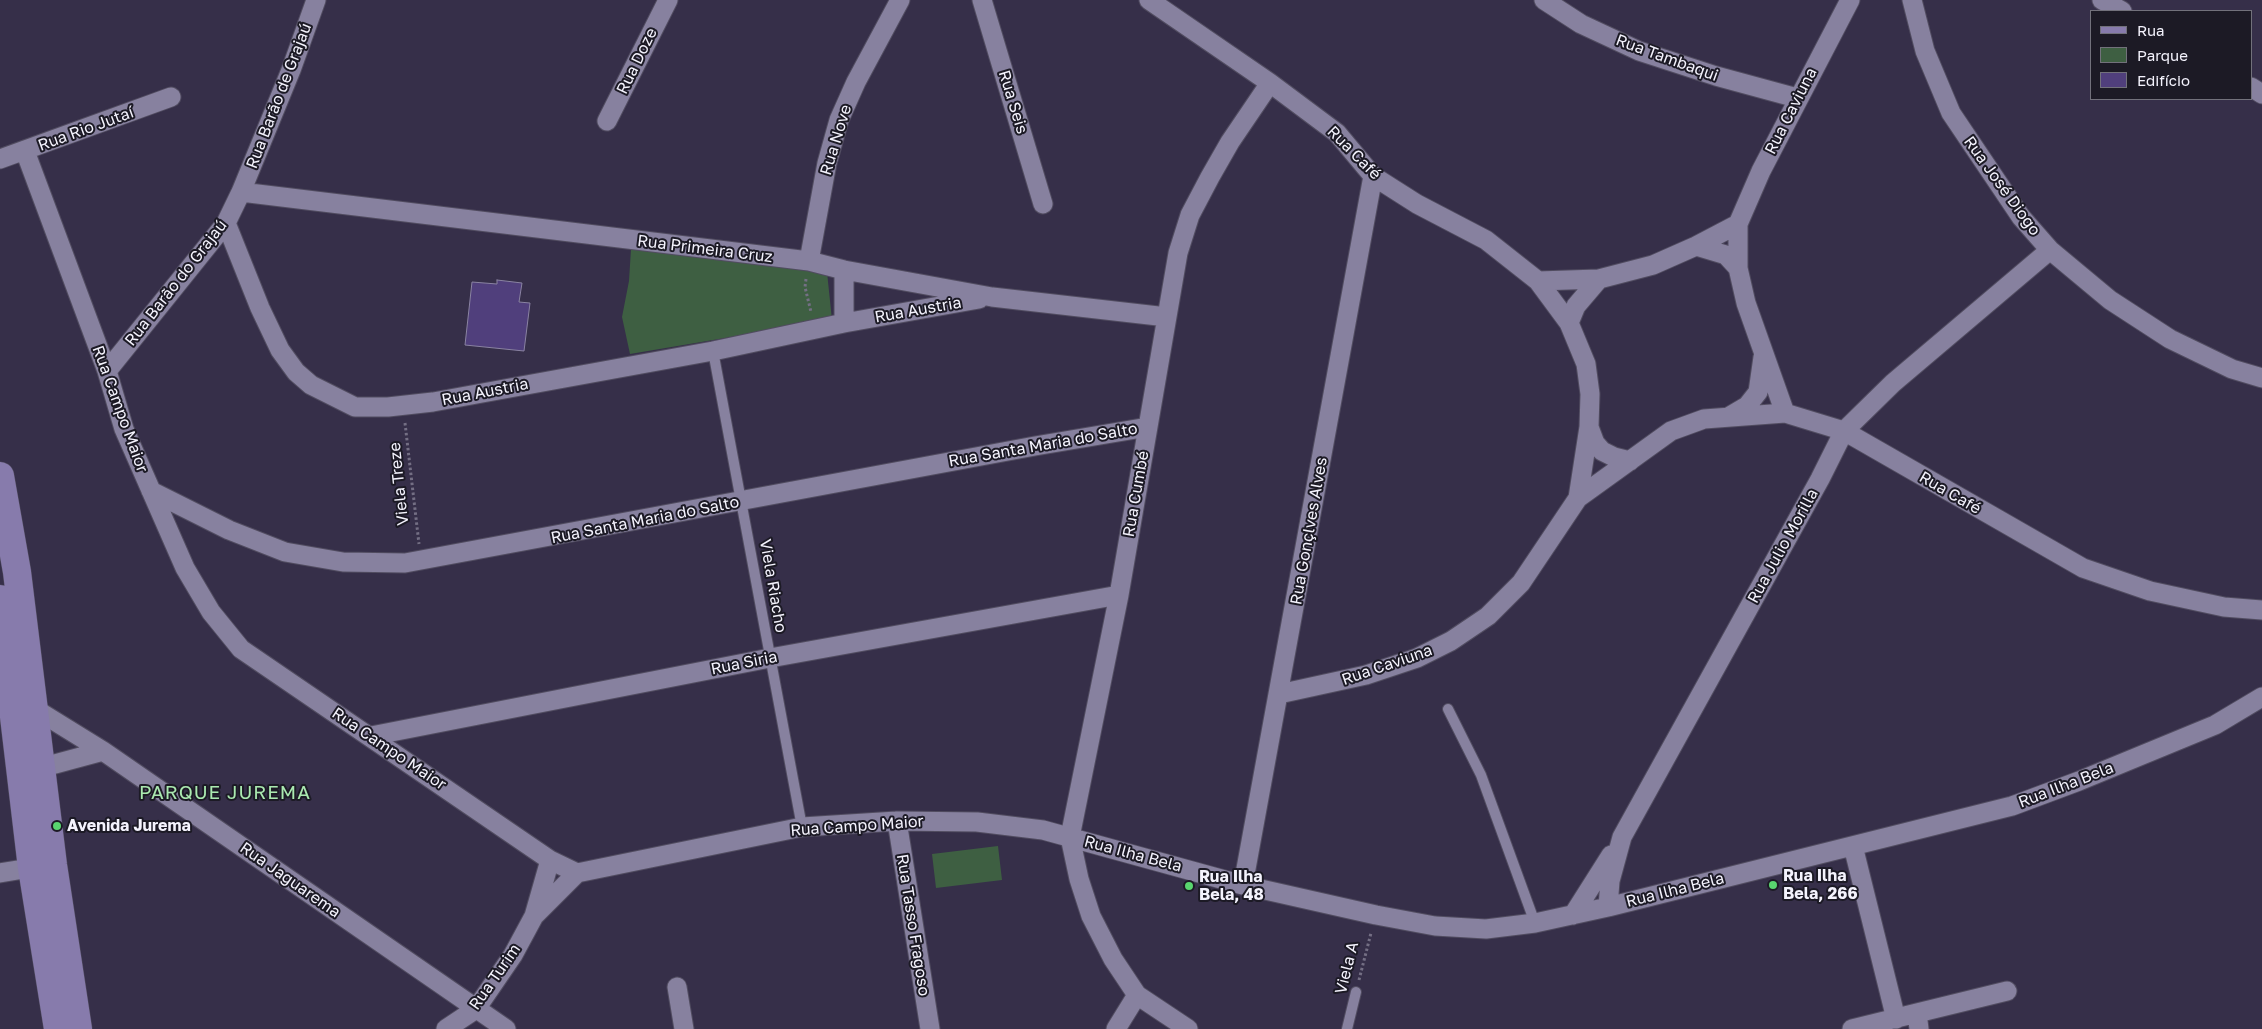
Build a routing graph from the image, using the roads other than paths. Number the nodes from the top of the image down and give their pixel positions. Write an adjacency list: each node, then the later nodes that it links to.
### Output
1 (316, 0): 18 (street, Rua Barão de Grajaú)
2 (668, 0): 14 (street, Rua Doze)
3 (900, 0): 24 (street, Rua Nove)
4 (982, 0): 19 (street, Rua Seis)
5 (1149, 0): 11 (street, Rua Café)
6 (1544, 0): 13 (street, Rua Tambaqui)
7 (1850, 0): 13 (street, Rua Caviuna)
8 (1912, 0): 23 (street, Rua José Diogo)
9 (2102, 0): 10 (street)
10 (2120, 10)
11 (1270, 83): 17 (street, Rua Café); 30 (street, Rua Cumbé)
12 (171, 97): 15 (street, Rua Rio Jutaí)
13 (1797, 98): 21 (street, Rua Caviuna)
14 (607, 122)
15 (25, 151): 16 (street, Rua Rio Jutaí); 35 (street, Rua Campo Maior)
16 (0, 159)
17 (1373, 176): 28 (street, Rua Café); 51 (street, Rua Gonçlves Alves)
18 (241, 192): 20 (street, Rua Barão do Grajaú); 24 (street, Rua Primeira Cruz)
19 (1043, 204)
20 (226, 222): 33 (street, Rua Austria); 35 (street, Rua Barão do Grajaú)
21 (1738, 224): 22 (street); 25 (street)
22 (1696, 246): 25 (street); 27 (street)
23 (2050, 250): 36 (street, Rua José Diogo); 41 (street, Rua Julio Morilla)
24 (809, 261): 26 (street, Rua Primeira Cruz)
25 (1738, 268): 34 (street)
26 (844, 270): 29 (street, Rua Primeira Cruz); 31 (street)
27 (1599, 279): 28 (street); 32 (street)
28 (1538, 281): 32 (street, Rua Caviuna)
29 (992, 296): 30 (street, Rua Primeira Cruz); 31 (street, Rua Austria)
30 (1167, 317): 39 (street, Rua Cumbé)
31 (844, 323): 33 (street, Rua Austria)
32 (1569, 323): 40 (street, Rua Caviuna)
33 (713, 351): 46 (lane, Viela Riacho)
34 (1764, 353): 37 (street); 38 (street, Rua Caviuna)
35 (107, 371): 44 (street, Rua Campo Maior)
36 (2262, 378)
37 (1785, 413): 38 (street, Rua Caviuna); 41 (street, Rua Café)
38 (1727, 418): 42 (street, Rua Caviuna)
39 (1148, 427): 46 (street, Rua Santa Maria do Salto); 47 (street, Rua Cumbé)
40 (1588, 427): 42 (street); 45 (street, Rua Caviuna)
41 (1844, 431): 49 (street, Rua Café); 62 (street, Rua Julio Morilla)
42 (1630, 460): 45 (street, Rua Caviuna)
43 (0, 476): 54 (street)
44 (151, 491): 46 (street, Rua Santa Maria do Salto); 56 (street, Rua Campo Maior)
45 (1578, 498): 51 (street, Rua Caviuna)
46 (743, 501): 50 (lane, Viela Riacho)
47 (1119, 595): 50 (street, Rua Siria); 61 (street, Rua Cumbé)
48 (0, 599): 52 (street)
49 (2262, 610)
50 (770, 658): 56 (street, Rua Siria); 60 (lane, Viela Riacho)
51 (1279, 694): 68 (street, Rua Gonçlves Alves)
52 (12, 695): 54 (street, Rua Jaguarema); 58 (street)
53 (2262, 698): 63 (street, Rua Ilha Bela)
54 (36, 708): 57 (street, Rua Jaguarema); 58 (street)
55 (1448, 709): 72 (lane)
56 (370, 736): 64 (street, Rua Campo Maior)
57 (103, 751): 58 (street); 77 (street, Rua Jaguarema)
58 (32, 770): 65 (street)
59 (897, 821): 60 (street, Rua Campo Maior); 61 (street, Rua Campo Maior); 85 (street, Rua Tasso Fragoso)
60 (802, 827): 67 (street, Rua Campo Maior)
61 (1070, 837): 68 (street, Rua Ilha Bela); 76 (street)
62 (1622, 837): 69 (street, Rua Julio Morilla); 70 (street)
63 (1853, 846): 69 (street, Rua Ilha Bela); 78 (street)
64 (550, 860): 67 (street, Rua Campo Maior); 71 (street, Rua Turim)
65 (43, 866): 66 (street); 80 (street); 81 (street)
66 (0, 873)
67 (577, 873): 71 (street, Rua Turim)
68 (1243, 885): 72 (street, Rua Ilha Bela)
69 (1608, 907): 70 (street, Rua Ilha Bela)
70 (1573, 915): 72 (street, Rua Ilha Bela)
71 (534, 916): 77 (street, Rua Turim)
72 (1535, 923)
73 (677, 987): 84 (street)
74 (2007, 991): 79 (street)
75 (1356, 992): 88 (lane, Viela A)
76 (1137, 995): 86 (street); 87 (street)
77 (476, 1009): 82 (street, Rua Turim); 83 (street, Rua Jaguarema)
78 (1896, 1019): 79 (street); 89 (street)
79 (1918, 1021)
80 (58, 1029)
81 (78, 1029)
82 (446, 1029)
83 (506, 1029)
84 (684, 1029)
85 (930, 1029)
86 (1116, 1029)
87 (1188, 1029)
88 (1347, 1029)
89 (1852, 1029)

